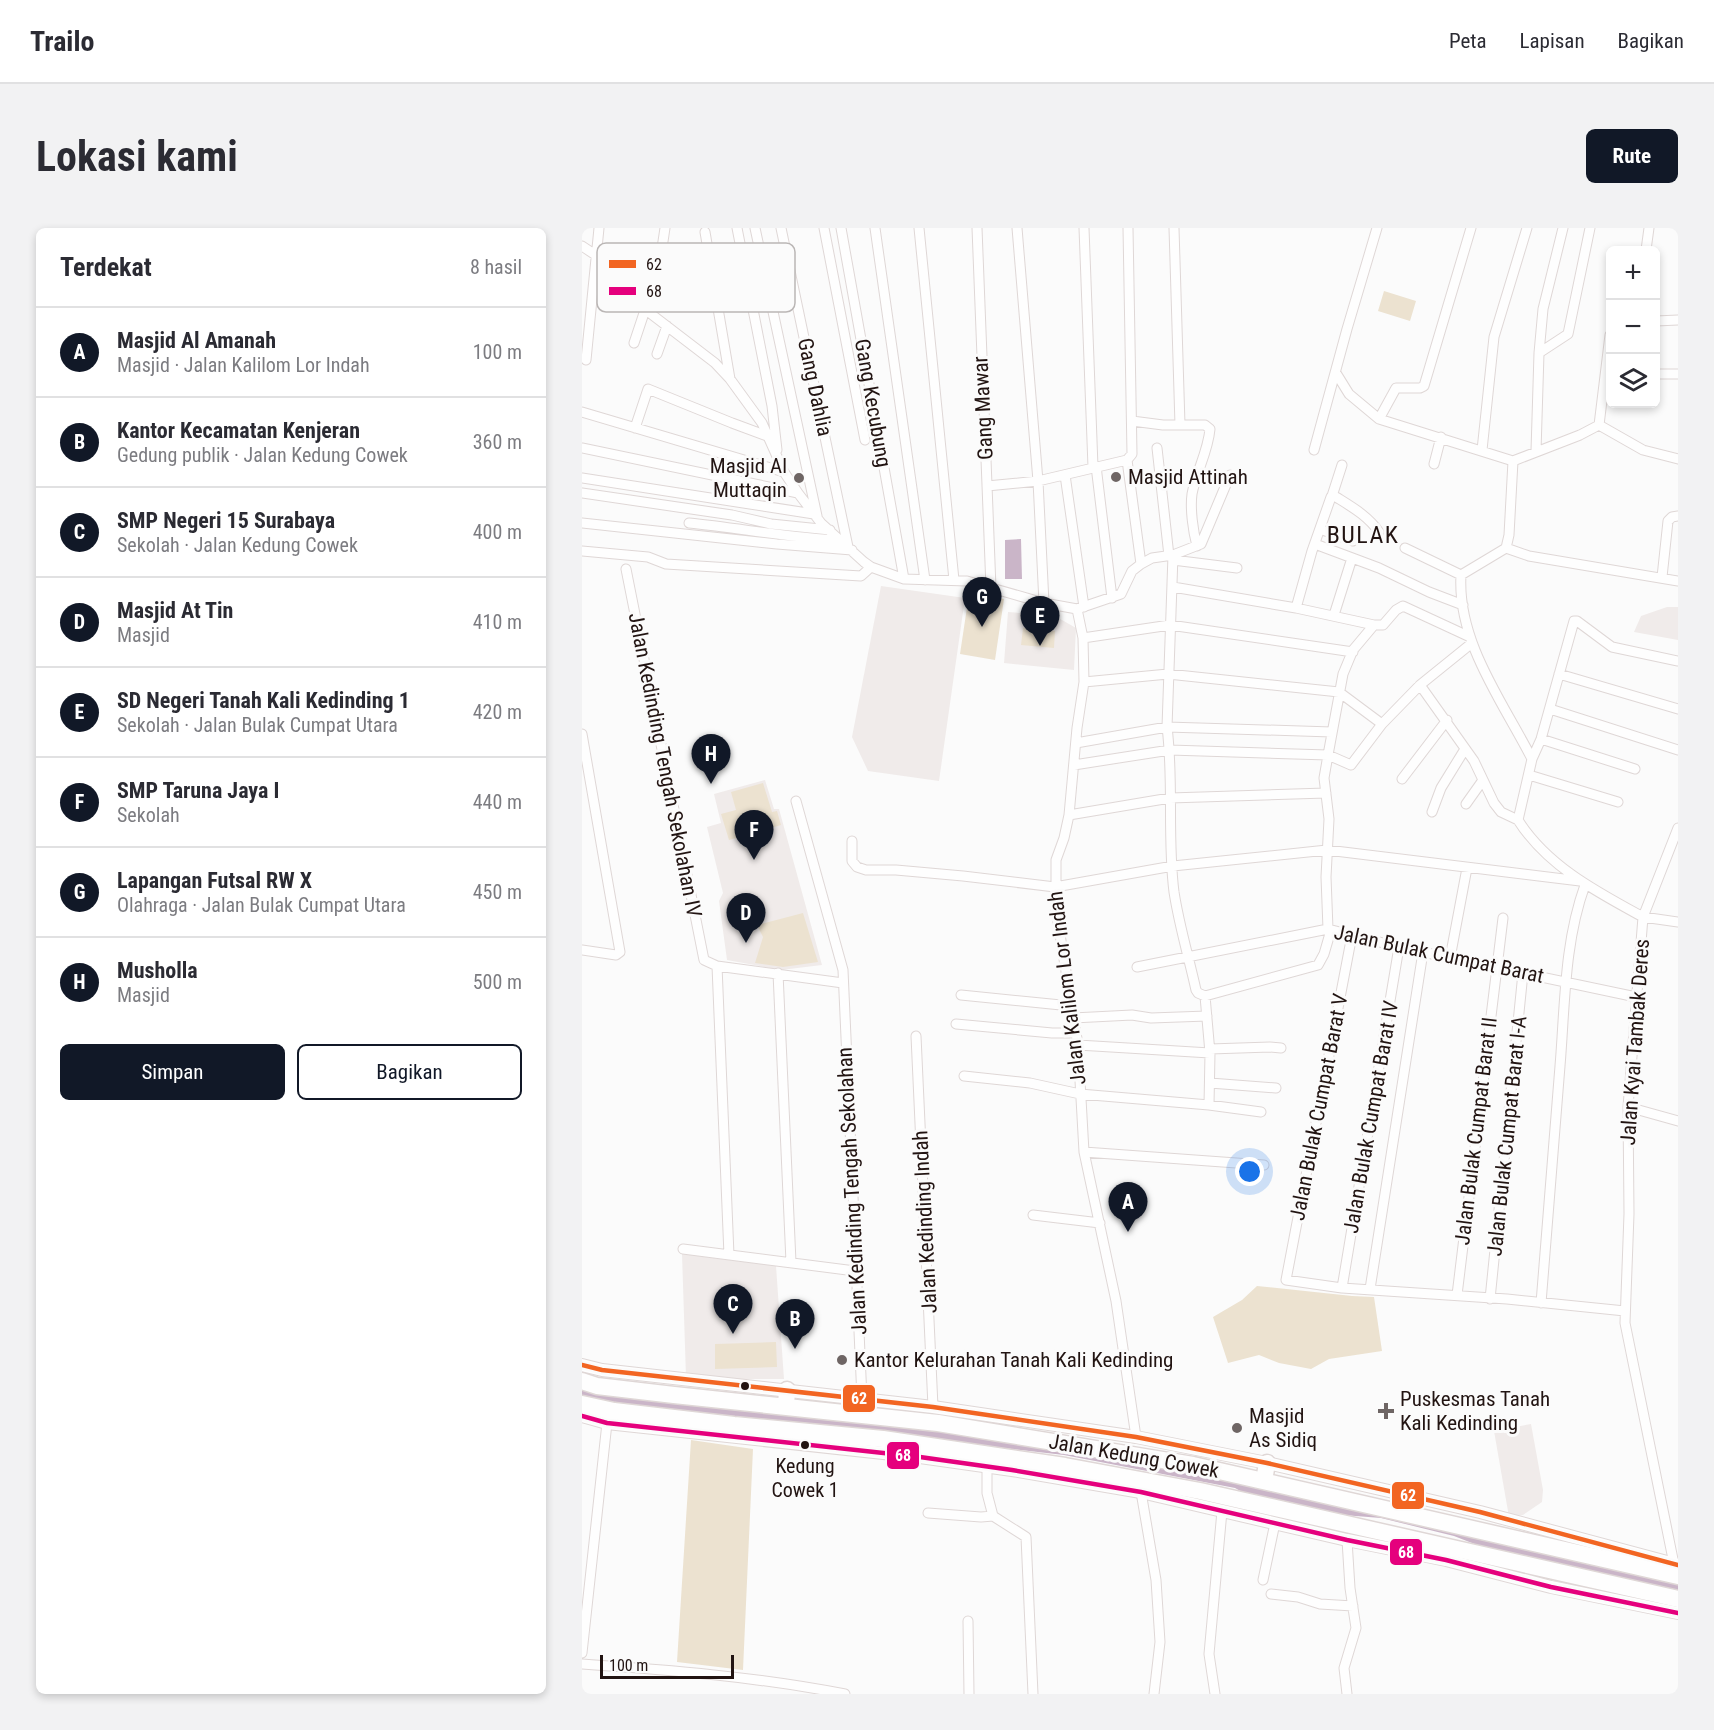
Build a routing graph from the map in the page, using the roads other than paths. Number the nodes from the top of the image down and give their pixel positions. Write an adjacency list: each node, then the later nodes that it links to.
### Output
1 (599, 228): 22 (street)
2 (665, 228): 23 (street)
3 (736, 228): 25 (street)
4 (755, 228): 26 (street)
5 (781, 228): 27 (street, Gang Dahlia)
6 (824, 228): 57 (street)
7 (842, 228): 102 (street, Gang Kecubung)
8 (875, 228): 103 (street)
9 (919, 228): 104 (street)
10 (977, 228): 75 (street, Gang Mawar)
11 (1017, 228): 74 (street)
12 (1084, 228): 69 (street)
13 (1128, 228): 51 (street)
14 (1174, 228): 52 (street)
15 (1377, 228): 44 (street)
16 (1471, 228): 50 (street)
17 (1527, 228): 61 (street)
18 (1563, 228): 41 (street)
19 (1590, 228): 41 (street)
20 (1649, 228): 29 (street)
21 (705, 232): 24 (street)
22 (598, 243)
23 (663, 243)
24 (707, 243)
25 (739, 243)
26 (758, 243)
27 (784, 243)
28 (582, 246): 30 (street)
29 (1647, 246)
30 (597, 256): 43 (street)
31 (795, 293): 92 (street, Gang Dahlia)
32 (646, 312): 40 (street)
33 (647, 312): 39 (street)
34 (719, 312): 47 (street)
35 (753, 312): 63 (street)
36 (773, 312): 79 (street)
37 (1678, 320): 38 (street)
38 (1660, 321)
39 (667, 326): 42 (street); 47 (street)
40 (634, 343)
41 (1539, 353): 62 (street)
42 (657, 354)
43 (586, 360)
44 (1336, 373): 50 (street); 60 (street)
45 (1660, 374): 46 (street)
46 (1678, 374)
47 (730, 379): 55 (street)
48 (1606, 385): 53 (street)
49 (582, 412): 54 (street)
50 (1379, 419): 56 (street)
51 (1132, 421): 52 (street); 65 (street)
52 (1179, 425): 89 (street)
53 (1599, 425): 62 (street); 64 (street)
54 (635, 428): 55 (street); 70 (street)
55 (767, 436): 63 (street)
56 (1441, 437): 61 (street); 67 (street)
57 (865, 441)
58 (582, 448): 77 (street)
59 (1157, 448): 94 (street)
60 (1314, 450)
61 (1482, 450): 66 (street)
62 (1536, 451): 66 (street)
63 (778, 458): 70 (street)
64 (1678, 459)
65 (1127, 460): 69 (street); 96 (street)
66 (1513, 461): 91 (street)
67 (1434, 464)
68 (1342, 465): 78 (street)
69 (1094, 467): 71 (street); 108 (street)
70 (784, 472): 77 (street)
71 (1065, 475): 74 (street); 111 (street, Jalan Kalilom Lor Indah)
72 (1230, 476): 89 (street)
73 (582, 478): 79 (street)
74 (1038, 481): 75 (street); 109 (street)
75 (987, 486): 107 (street, Gang Mawar)
76 (582, 493): 84 (street)
77 (798, 493): 79 (street)
78 (1332, 496): 83 (street); 85 (street)
79 (816, 516): 84 (street)
80 (1678, 516): 101 (street)
81 (582, 523): 92 (street)
82 (689, 523): 86 (street)
83 (1320, 529): 87 (street); 88 (street)
84 (830, 530): 86 (street)
85 (1379, 532)
86 (840, 540): 92 (street)
87 (1353, 541)
88 (1315, 544): 95 (street); 112 (street)
89 (1197, 546): 94 (street)
90 (1405, 548): 100 (street)
91 (1506, 548): 100 (street); 101 (street)
92 (850, 549): 97 (street)
93 (582, 551): 97 (street)
94 (1172, 557): 96 (street); 98 (street); 106 (street)
95 (1352, 558): 110 (street); 113 (street)
96 (1141, 564): 108 (street)
97 (871, 567): 102 (street)
98 (1237, 568)
99 (626, 569): 169 (street, Jalan Kedinding Tengah Sekolahan IV)
100 (1461, 575): 110 (street)
101 (1662, 578): 105 (street)
102 (904, 579): 103 (street)
103 (925, 580): 104 (street)
104 (954, 580): 107 (street)
105 (1678, 581)
106 (1173, 587): 112 (street); 114 (street)
107 (991, 588): 109 (street)
108 (1112, 598): 111 (street)
109 (1044, 603): 111 (street)
110 (1463, 605): 117 (street)
111 (1081, 608): 116 (street, Jalan Kalilom Lor Indah)
112 (1296, 608): 113 (street)
113 (1334, 615): 115 (street)
114 (1170, 625): 116 (street); 118 (street); 120 (street)
115 (1374, 625): 117 (street); 118 (street)
116 (1083, 638): 122 (street, Jalan Kalilom Lor Indah)
117 (1471, 640): 123 (street); 138 (street)
118 (1353, 652): 124 (street)
119 (1678, 661): 121 (street)
120 (1168, 674): 122 (street); 124 (street); 129 (street)
121 (1559, 674): 125 (street); 126 (street)
122 (1084, 682): 133 (street, Jalan Kalilom Lor Indah)
123 (1420, 685): 127 (street, Jalan Kyai Tambak Deres); 128 (street)
124 (1339, 692): 128 (street); 130 (street)
125 (1550, 709): 132 (street); 136 (street)
126 (1678, 709)
127 (1447, 720): 134 (street, Jalan Kyai Tambak Deres); 142 (street)
128 (1382, 724): 137 (street)
129 (1167, 727): 130 (street); 133 (street); 135 (street)
130 (1332, 732): 137 (street)
131 (582, 734): 165 (street)
132 (1542, 739): 138 (street); 140 (street)
133 (1076, 743): 139 (street, Jalan Kalilom Lor Indah)
134 (1465, 749): 143 (street, Jalan Kyai Tambak Deres); 149 (street)
135 (1170, 750): 137 (street); 139 (street); 145 (street)
136 (1678, 750)
137 (1328, 755): 144 (street)
138 (1532, 759): 141 (street)
139 (1074, 765): 150 (street, Jalan Kalilom Lor Indah)
140 (1635, 770)
141 (1529, 775): 147 (street); 151 (street)
142 (1401, 779)
143 (1483, 780): 148 (street); 151 (street, Jalan Kyai Tambak Deres)
144 (1326, 793): 145 (street); 154 (street)
145 (1170, 798): 150 (street); 155 (street)
146 (796, 801): 175 (street, Jalan Kedinding Tengah Sekolahan)
147 (1618, 802)
148 (1466, 804)
149 (1432, 812)
150 (1069, 815): 158 (street, Jalan Kalilom Lor Indah)
151 (1518, 820): 157 (street, Jalan Kyai Tambak Deres)
152 (1678, 828): 159 (street)
153 (852, 841): 158 (street)
154 (1327, 850): 155 (street); 156 (street); 162 (street)
155 (1173, 866): 158 (street); 167 (street)
156 (1467, 868): 157 (street); 168 (street)
157 (1582, 883): 159 (street, Jalan Kyai Tambak Deres); 174 (street)
158 (1054, 887): 179 (street, Jalan Kalilom Lor Indah)
159 (1643, 917): 161 (street); 178 (street, Jalan Kyai Tambak Deres)
160 (1503, 918): 170 (street, Jalan Bulak Cumpat Barat II)
161 (1678, 922)
162 (1330, 929): 163 (street, Jalan Bulak Cumpat Barat); 167 (street, Jalan Bulak Cumpat Barat); 177 (street)
163 (1352, 935): 164 (street, Jalan Bulak Cumpat Barat); 204 (street, Jalan Bulak Cumpat Barat V)
164 (1400, 947): 166 (street, Jalan Bulak Cumpat Barat); 204 (street, Jalan Bulak Cumpat Barat IV)
165 (582, 950)
166 (1423, 952): 168 (street, Jalan Bulak Cumpat Barat); 205 (street)
167 (1189, 955): 171 (street, Jalan Bulak Cumpat Barat); 177 (street)
168 (1450, 958): 170 (street, Jalan Bulak Cumpat Barat)
169 (717, 966): 173 (street); 201 (street)
170 (1496, 966): 172 (street, Jalan Bulak Cumpat Barat); 206 (street, Jalan Bulak Cumpat Barat II)
171 (1137, 967)
172 (1523, 973): 174 (street, Jalan Bulak Cumpat Barat); 207 (street, Jalan Bulak Cumpat Barat I-A)
173 (778, 974): 175 (street); 202 (street)
174 (1565, 982): 178 (street, Jalan Bulak Cumpat Barat); 208 (street)
175 (843, 983): 203 (street, Jalan Kedinding Tengah Sekolahan)
176 (961, 995): 179 (street)
177 (1205, 996): 180 (street)
178 (1636, 997): 193 (street, Jalan Kyai Tambak Deres)
179 (1071, 1006): 181 (street, Jalan Kalilom Lor Indah)
180 (1207, 1016): 181 (street); 187 (street)
181 (1073, 1018): 183 (street, Jalan Kalilom Lor Indah)
182 (956, 1024): 183 (street)
183 (1076, 1033): 185 (street, Jalan Kalilom Lor Indah)
184 (916, 1036): 215 (street, Jalan Kedinding Indah)
185 (1078, 1045): 187 (street); 191 (street, Jalan Kalilom Lor Indah)
186 (1281, 1048): 187 (street)
187 (1210, 1051): 189 (street)
188 (964, 1076): 191 (street)
189 (1210, 1083): 190 (street); 192 (street)
190 (1276, 1088)
191 (1080, 1094): 192 (street); 196 (street, Jalan Kalilom Lor Indah)
192 (1209, 1105): 194 (street)
193 (1628, 1107): 195 (street); 209 (street, Jalan Kyai Tambak Deres)
194 (1261, 1112)
195 (1678, 1121)
196 (1084, 1152): 197 (street); 199 (street, Jalan Kalilom Lor Indah)
197 (1264, 1165)
198 (1033, 1215): 199 (street)
199 (1100, 1224): 218 (street, Jalan Kalilom Lor Indah)
200 (683, 1249): 201 (street)
201 (729, 1255): 202 (street)
202 (791, 1262): 203 (street)
203 (855, 1271): 213 (street, Jalan Kedinding Tengah Sekolahan)
204 (1342, 1288): 205 (street)
205 (1370, 1289): 206 (street)
206 (1457, 1295): 207 (street)
207 (1490, 1299): 208 (street)
208 (1541, 1303): 209 (street)
209 (1625, 1311): 230 (street, Jalan Kyai Tambak Deres)
210 (582, 1365): 212 (main road, Jalan Kedung Cowek)
211 (582, 1381): 212 (highway, Jalan Kedung Cowek)
212 (786, 1398): 213 (main road, Jalan Kedung Cowek); 222 (highway, Jalan Kedung Cowek)
213 (862, 1399): 215 (main road, Jalan Kedung Cowek)
214 (582, 1404): 219 (highway, Jalan Kedung Cowek)
215 (933, 1407): 218 (main road, Jalan Kedung Cowek)
216 (582, 1416): 217 (main road, Jalan Kedung Cowek)
217 (607, 1423): 219 (main road, Jalan Kedung Cowek); 238 (street)
218 (1136, 1437): 220 (main road, Jalan Kedung Cowek)
219 (883, 1446): 221 (main road, Jalan Kedung Cowek); 228 (highway, Jalan Kedung Cowek)
220 (1267, 1463): 222 (highway); 230 (main road, Jalan Kedung Cowek)
221 (987, 1467): 223 (main road, Jalan Kedung Cowek); 226 (street)
222 (1264, 1481): 228 (highway, Jalan Kedung Cowek)
223 (1142, 1492): 224 (main road, Jalan Kedung Cowek); 243 (street)
224 (1222, 1511): 229 (main road, Jalan Kedung Cowek); 244 (street)
225 (928, 1513): 226 (street)
226 (993, 1516): 242 (street)
227 (1375, 1517): 228 (highway, Jalan Kedung Cowek); 228 (highway, Jalan Kedung Cowek); 230 (highway, Jalan Kedung Cowek); 234 (highway, Jalan Kedung Cowek)
228 (1352, 1518): 229 (main road, Jalan Kedung Cowek); 234 (main road, Jalan Kedung Cowek); 235 (street)
229 (1275, 1523): 231 (street)
230 (1677, 1570)
231 (1263, 1580)
232 (1271, 1594): 235 (street)
233 (1678, 1599): 234 (highway, Jalan Kedung Cowek)
234 (1655, 1600): 236 (main road, Jalan Kedung Cowek)
235 (1353, 1606): 245 (street)
236 (1678, 1613)
237 (968, 1621): 241 (street)
238 (582, 1653)
239 (582, 1664): 240 (street)
240 (845, 1694)
241 (969, 1694)
242 (1033, 1694)
243 (1154, 1694)
244 (1215, 1694)
245 (1347, 1694)

